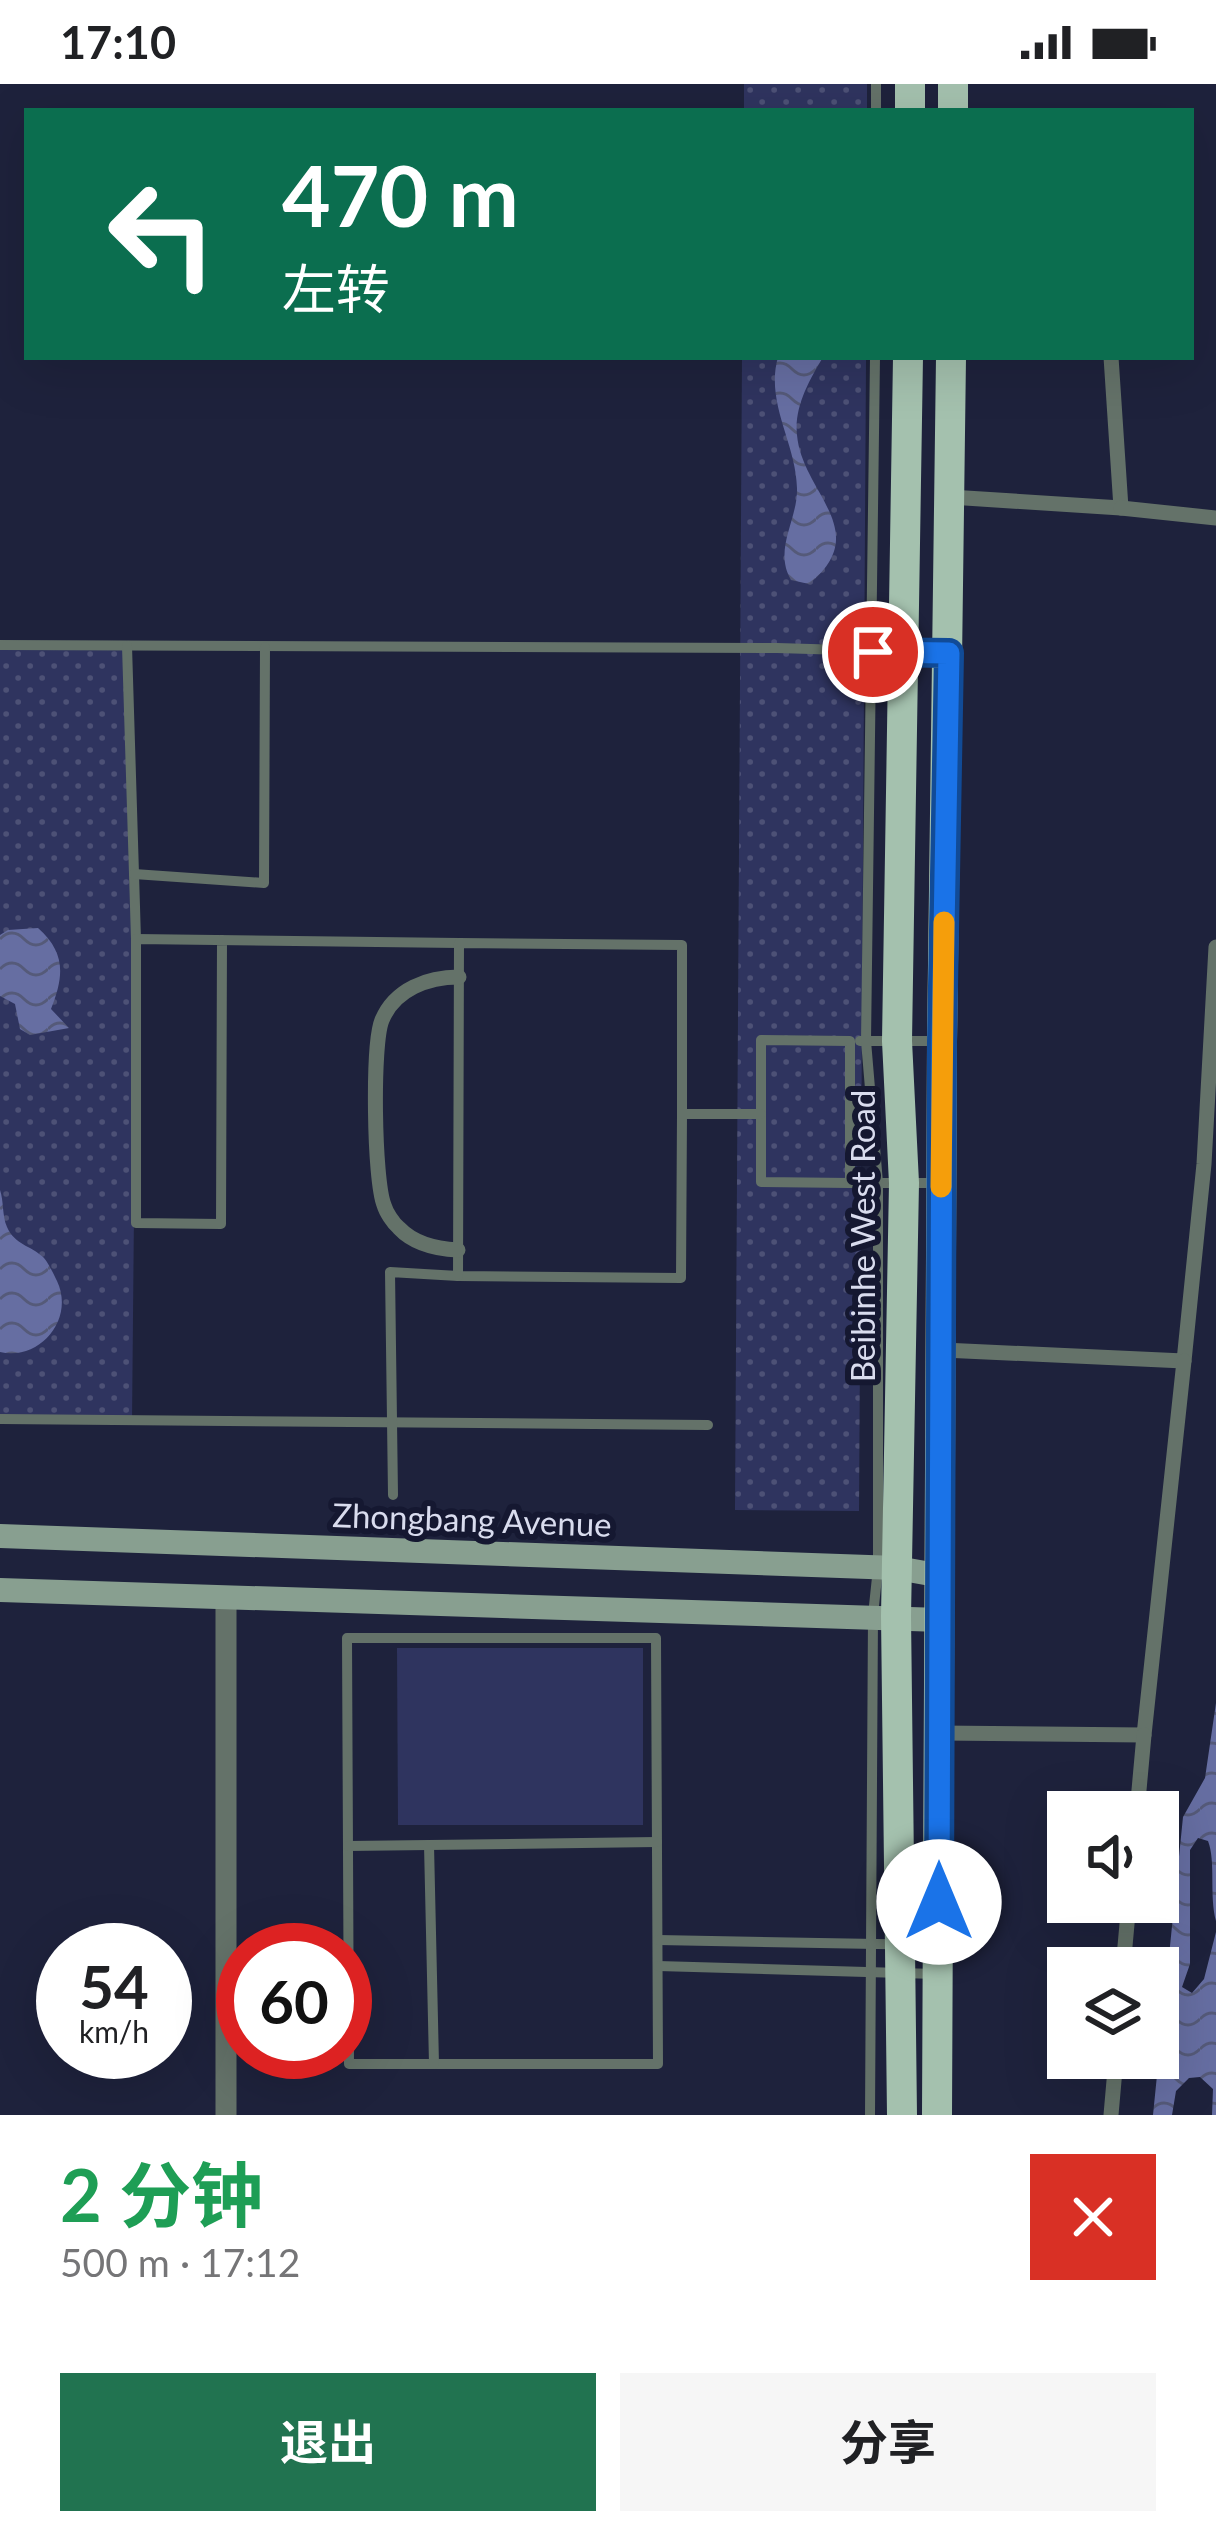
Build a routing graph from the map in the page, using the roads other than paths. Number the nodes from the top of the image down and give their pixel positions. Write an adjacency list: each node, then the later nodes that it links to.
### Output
1 (875, 360): 11 (lane)
2 (908, 360): 12 (main road, Beibinhe West Road)
3 (951, 360): 5 (main road)
4 (1111, 360): 6 (street)
5 (950, 497): 6 (street); 13 (main road)
6 (1121, 508): 7 (street)
7 (1216, 518)
8 (0, 645): 9 (lane)
9 (127, 646): 10 (lane); 14 (lane)
10 (266, 647): 11 (lane); 14 (lane)
11 (873, 652): 12 (lane); 21 (lane)
12 (905, 652): 13 (lane); 21 (main road, Beibinhe West Road)
13 (949, 653): 22 (main road)
14 (134, 874): 15 (lane)
15 (136, 940): 16 (lane); 16 (lane)
16 (221, 940): 17 (lane)
17 (459, 943): 19 (lane); 23 (lane)
18 (1216, 947): 31 (street)
19 (458, 977): 28 (lane); 28 (street)
20 (850, 1041): 21 (lane); 24 (lane); 25 (lane)
21 (882, 1041): 22 (lane); 26 (main road, Beibinhe West Road)
22 (942, 1042): 27 (main road)
23 (682, 1114): 24 (lane); 29 (lane)
24 (761, 1114): 25 (lane)
25 (850, 1183): 26 (lane)
26 (891, 1183): 27 (lane); 37 (main road, Beibinhe West Road)
27 (941, 1184): 30 (main road)
28 (458, 1250): 29 (lane)
29 (458, 1276): 33 (lane)
30 (944, 1350): 31 (street); 38 (main road)
31 (1184, 1361): 44 (street)
32 (0, 1419): 33 (lane)
33 (392, 1422): 34 (lane); 35 (lane)
34 (708, 1425)
35 (393, 1495)
36 (0, 1536): 37 (main road, Zhongbang Avenue)
37 (887, 1568): 38 (main road, Zhongbang Avenue); 41 (main road, Beibinhe West Road)
38 (942, 1576): 42 (main road)
39 (0, 1590): 40 (main road)
40 (226, 1597): 41 (main road); 55 (street)
41 (884, 1616): 42 (main road); 50 (main road, Beibinhe West Road)
42 (941, 1620): 43 (main road)
43 (940, 1733): 44 (street); 51 (main road)
44 (1144, 1735): 45 (street)
45 (1139, 1791)
46 (657, 1842): 47 (lane); 48 (lane); 49 (lane)
47 (429, 1845): 48 (lane); 53 (lane)
48 (348, 1846): 53 (lane)
49 (658, 1940): 50 (lane); 52 (lane)
50 (886, 1958): 51 (lane); 51 (lane); 52 (lane); 56 (lane); 57 (main road, Beibinhe West Road)
51 (939, 1959): 58 (main road)
52 (658, 1966): 53 (lane)
53 (434, 2064)
54 (1114, 2079): 59 (street)
55 (226, 2115)
56 (870, 2115)
57 (902, 2115)
58 (938, 2115)
59 (1111, 2115)

